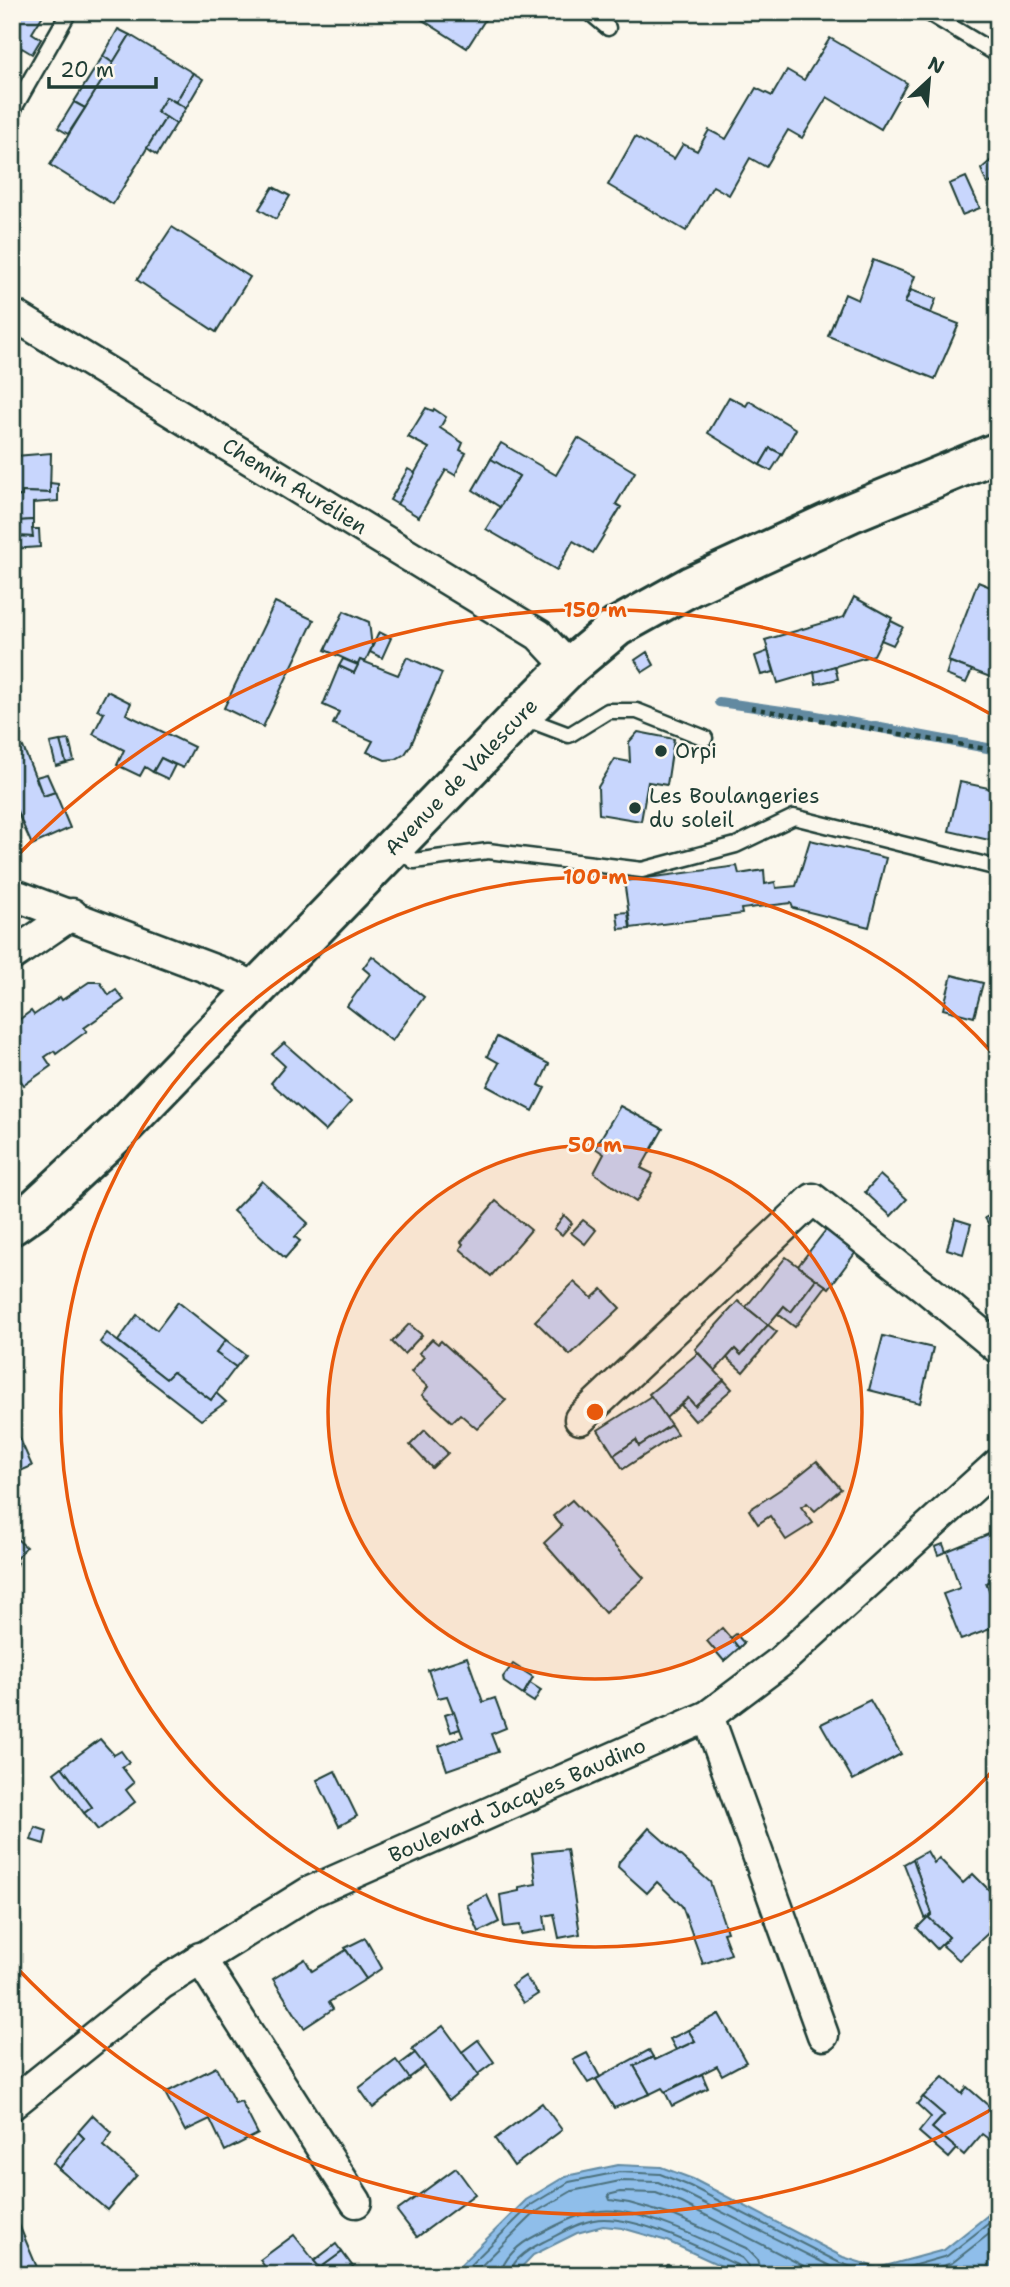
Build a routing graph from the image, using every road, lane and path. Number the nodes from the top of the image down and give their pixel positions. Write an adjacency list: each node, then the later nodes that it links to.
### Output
1 (69, 12): 6 (lane)
2 (589, 12): 4 (lane)
3 (928, 12): 5 (lane)
4 (608, 28)
5 (995, 53)
6 (12, 112)
7 (12, 314): 9 (street, Chemin Aurélien)
8 (998, 452): 9 (main road, Avenue de Valescure)
9 (569, 667): 11 (main road, Avenue de Valescure)
10 (751, 708): 13 (path)
11 (519, 717): 12 (lane); 14 (main road, Avenue de Valescure)
12 (705, 738)
13 (998, 751)
14 (395, 848): 15 (lane); 19 (main road, Avenue de Valescure)
15 (998, 868)
16 (12, 894): 17 (street)
17 (72, 914): 18 (street); 19 (street)
18 (12, 954)
19 (258, 989): 20 (main road, Avenue de Valescure)
20 (12, 1225)
21 (998, 1348): 22 (street)
22 (579, 1419)
23 (998, 1464): 24 (street, Boulevard Jacques Baudino)
24 (708, 1717): 25 (street, Boulevard Jacques Baudino); 26 (street)
25 (200, 1958): 27 (street, Boulevard Jacques Baudino); 28 (street)
26 (823, 2035)
27 (12, 2104)
28 (356, 2203)

